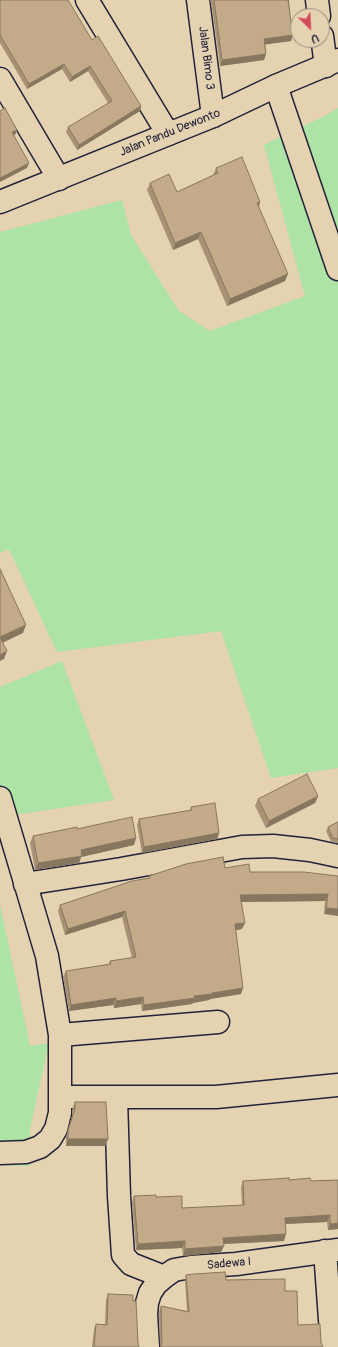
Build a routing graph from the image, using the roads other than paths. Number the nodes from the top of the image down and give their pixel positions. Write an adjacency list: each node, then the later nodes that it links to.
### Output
1 (87, 0): 8 (street)
2 (198, 0): 7 (street, Jalan Bimo 3)
3 (326, 48): 4 (street)
4 (332, 63): 6 (street, Jalan Pandu Dewonto)
5 (0, 79): 9 (street)
6 (276, 86): 7 (street, Jalan Pandu Dewonto); 11 (street)
7 (213, 116): 8 (street, Jalan Pandu Dewonto)
8 (168, 134): 9 (street, Jalan Pandu Dewonto)
9 (59, 178): 10 (street, Jalan Pandu Dewonto)
10 (0, 202)
11 (338, 269)
12 (0, 798): 14 (street)
13 (338, 856): 14 (street)
14 (25, 884): 16 (street)
15 (218, 1022): 16 (street)
16 (60, 1035): 18 (street)
17 (338, 1084): 19 (street)
18 (60, 1097): 19 (street); 20 (street)
19 (116, 1098): 22 (street)
20 (0, 1153)
21 (332, 1250): 22 (street, Sadewa I); 24 (street)
22 (164, 1277): 23 (street, Sadewa I)
23 (148, 1347)
24 (332, 1347)

